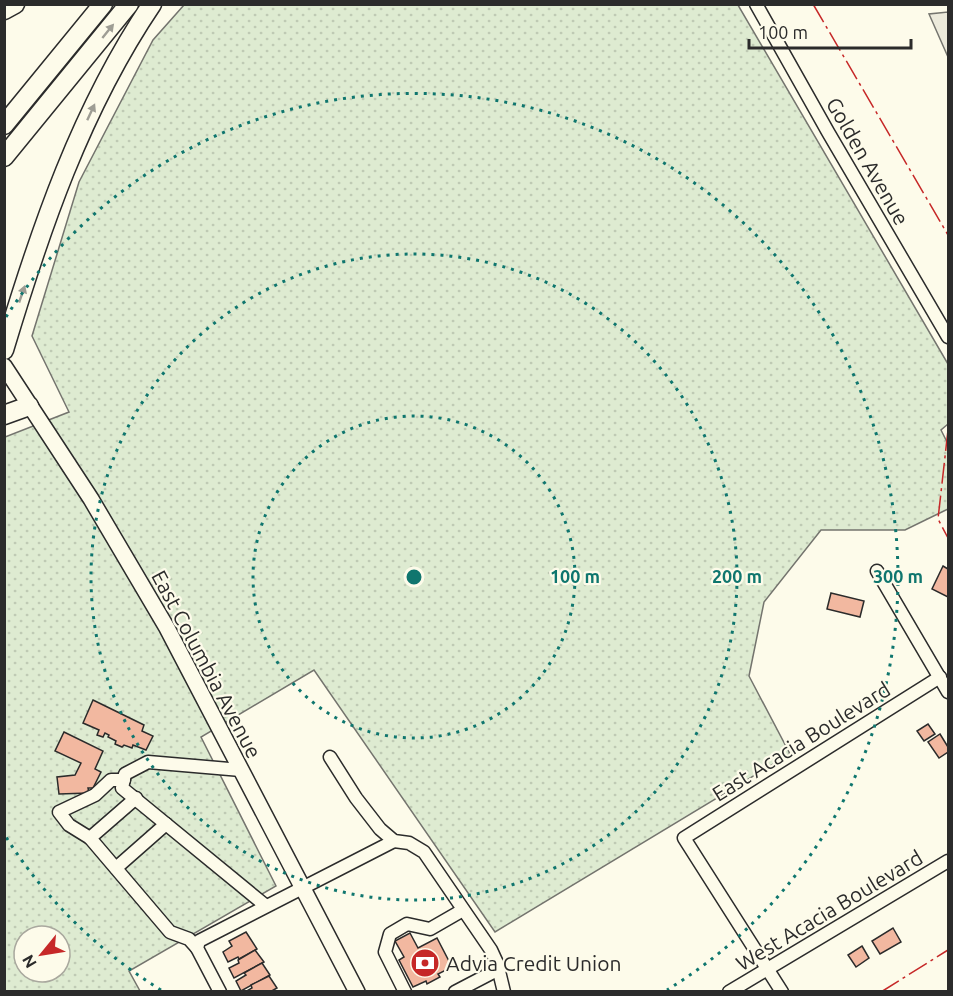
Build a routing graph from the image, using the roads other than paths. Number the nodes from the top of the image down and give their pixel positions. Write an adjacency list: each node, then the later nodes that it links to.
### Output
1 (15, 4): 6 (highway)
2 (104, 4): 7 (highway)
3 (129, 4): 8 (highway, one-way to 3)
4 (152, 4): 10 (highway, one-way to 4)
5 (756, 4): 9 (street, Golden Avenue)
6 (4, 10)
7 (4, 125)
8 (4, 157)
9 (948, 337)
10 (4, 350)
11 (4, 366): 12 (main road, East Columbia Avenue)
12 (29, 406): 13 (highway); 18 (main road, East Columbia Avenue)
13 (4, 415)
14 (877, 571): 15 (street)
15 (940, 677): 16 (street); 30 (street, East Acacia Boulevard)
16 (948, 692)
17 (330, 757): 23 (street)
18 (241, 770): 19 (street); 26 (main road, East Columbia Avenue)
19 (124, 780): 20 (street); 22 (street)
20 (136, 798): 21 (street); 22 (street)
21 (166, 824): 25 (street); 27 (street)
22 (90, 838): 25 (street)
23 (394, 841): 26 (street); 28 (street)
24 (948, 861): 30 (street, West Acacia Boulevard)
25 (116, 868): 29 (street)
26 (303, 888): 27 (street); 33 (main road, East Columbia Avenue)
27 (266, 906): 29 (street)
28 (463, 910): 31 (street); 34 (street)
29 (197, 948): 32 (street)
30 (769, 968): 37 (street, West Acacia Boulevard); 38 (street)
31 (499, 969): 35 (street); 36 (street)
32 (220, 992)
33 (357, 992)
34 (405, 992)
35 (455, 992)
36 (504, 992)
37 (729, 992)
38 (782, 992)

